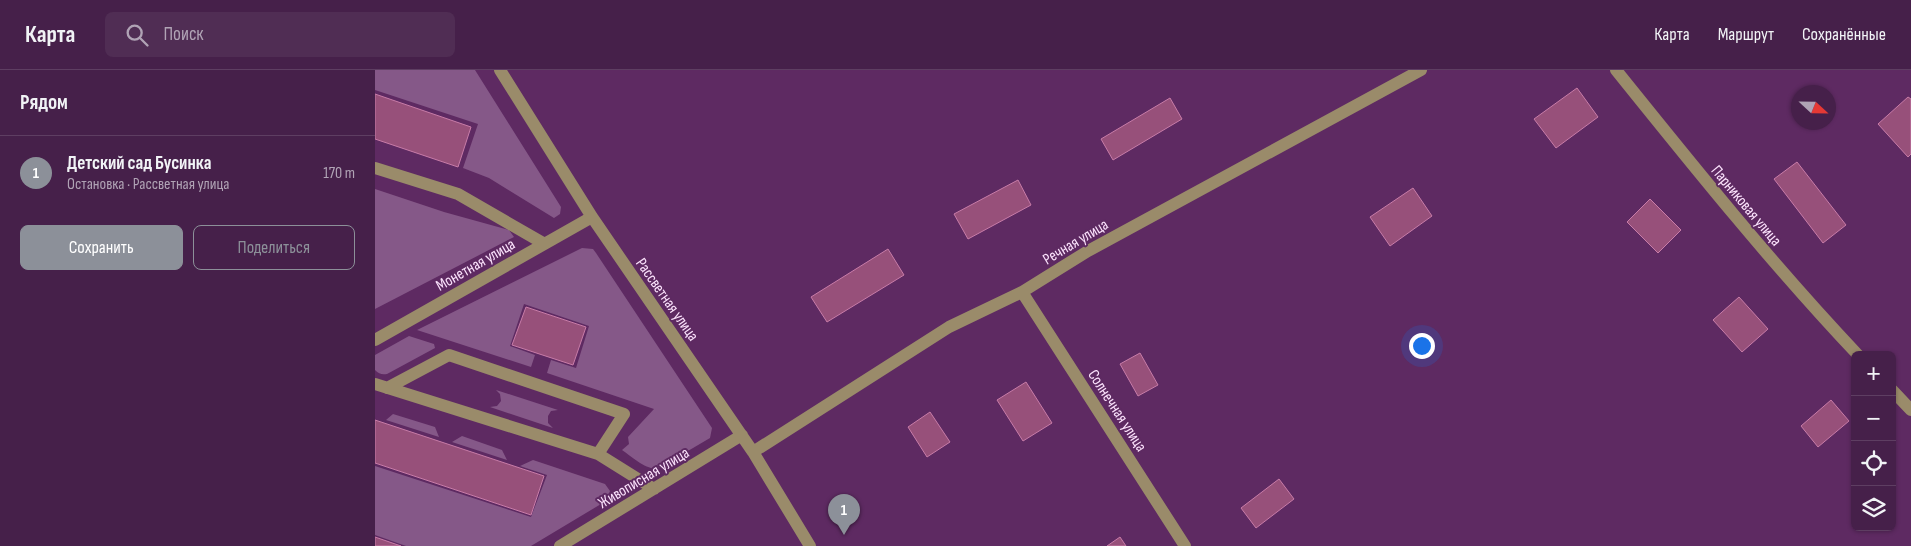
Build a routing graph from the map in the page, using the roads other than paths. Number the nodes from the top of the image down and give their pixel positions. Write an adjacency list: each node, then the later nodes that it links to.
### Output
1 (500, 70): 5 (street, Рассветная улица)
2 (1421, 70): 7 (street, Речная улица)
3 (1616, 70): 9 (street, Парниковая улица)
4 (375, 168): 6 (street)
5 (592, 217): 6 (street, Монетная улица); 13 (street, Рассветная улица)
6 (543, 243): 8 (street, Монетная улица)
7 (1022, 292): 14 (street, Речная улица); 19 (street, Солнечная улица)
8 (375, 340)
9 (1854, 351)
10 (381, 386): 15 (street); 15 (street)
11 (1896, 394): 12 (street)
12 (1911, 410)
13 (743, 435): 14 (street, Рассветная улица); 16 (street, Живописная улица)
14 (753, 452): 18 (street, Рассветная улица)
15 (598, 454): 16 (street)
16 (654, 489): 17 (street, Живописная улица)
17 (560, 546)
18 (810, 546)
19 (1185, 546)

